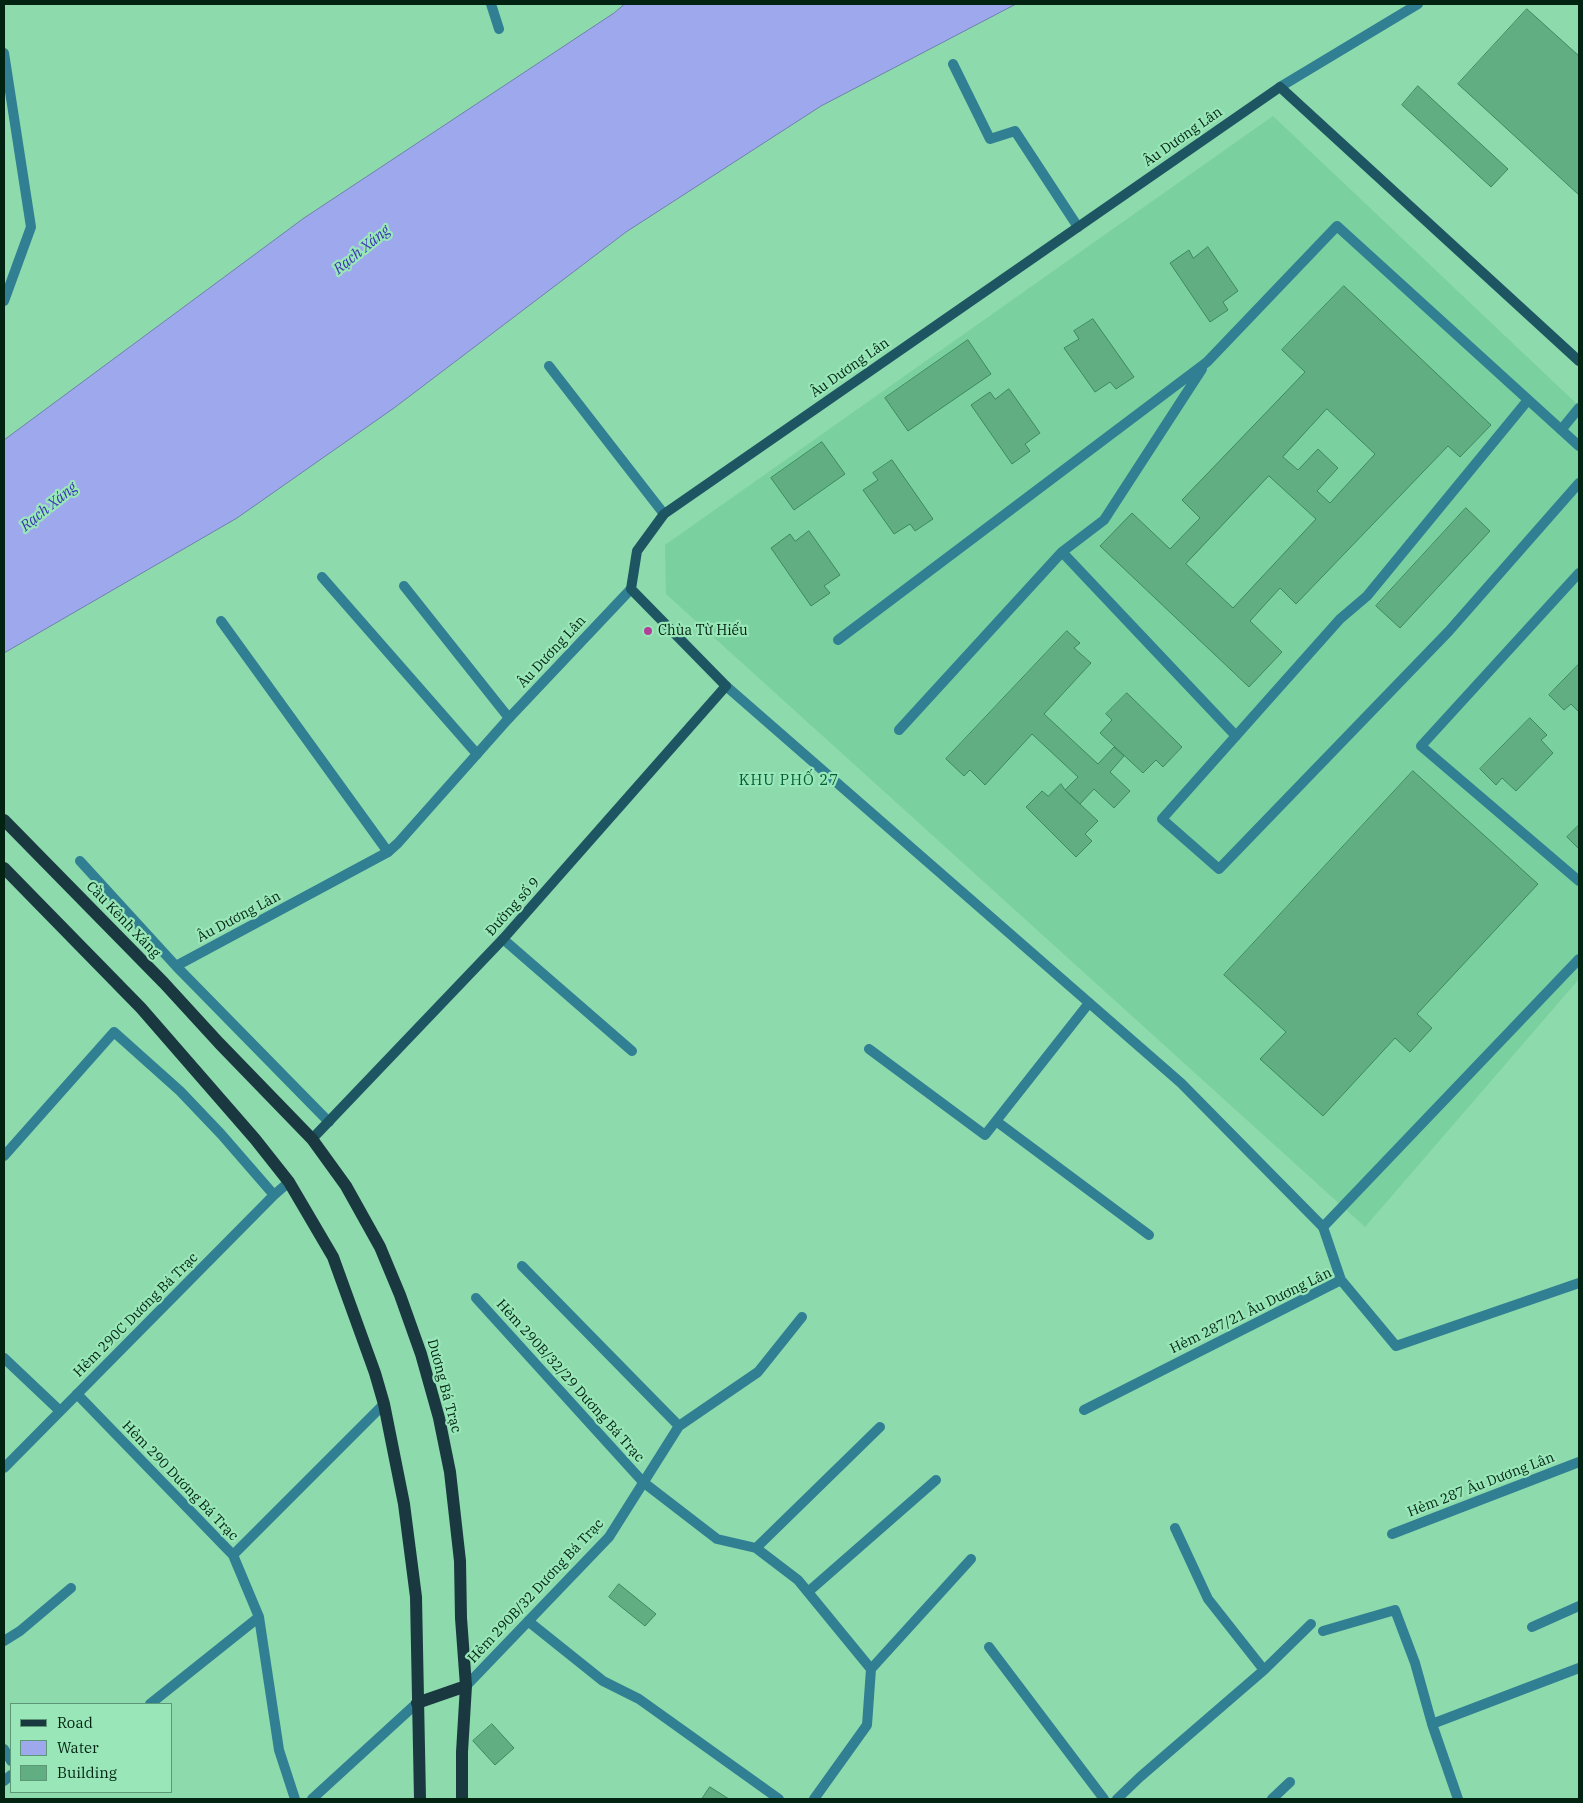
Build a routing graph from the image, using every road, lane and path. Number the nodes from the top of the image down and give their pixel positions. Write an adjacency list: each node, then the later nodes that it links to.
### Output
1 (491, 4): 3 (street)
2 (1412, 5): 6 (street)
3 (499, 29)
4 (4, 53): 8 (street)
5 (953, 64): 7 (street)
6 (1280, 87): 7 (street, Âu Dương Lân); 9 (street)
7 (1078, 227): 17 (street, Âu Dương Lân)
8 (4, 301)
9 (1579, 361)
10 (1206, 362): 12 (street); 18 (street); 24 (street)
11 (549, 366): 17 (street)
12 (1528, 400): 14 (street); 28 (street)
13 (1579, 408): 14 (street)
14 (1561, 430): 15 (street)
15 (1579, 446)
16 (1579, 483): 28 (street)
17 (664, 514): 22 (street, Âu Dương Lân)
18 (1062, 552): 27 (street); 28 (street)
19 (1579, 573): 34 (street)
20 (322, 577): 29 (street)
21 (404, 586): 26 (street)
22 (631, 588): 25 (street); 26 (street, Âu Dương Lân)
23 (221, 621): 31 (street)
24 (838, 640)
25 (726, 686): 35 (street, Đường số 9); 38 (street)
26 (509, 718): 29 (street, Âu Dương Lân)
27 (899, 730)
28 (1236, 736)
29 (477, 754): 31 (street, Âu Dương Lân)
30 (4, 820): 39 (main road, Cầu Kênh Xáng)
31 (388, 852): 37 (street, Âu Dương Lân)
32 (80, 861): 37 (street)
33 (4, 868): 46 (main road)
34 (1579, 881)
35 (503, 939): 41 (street); 43 (street, Đường số 9)
36 (1579, 959): 48 (street)
37 (176, 966): 43 (street)
38 (1089, 1003): 42 (street); 48 (street)
39 (219, 1043): 44 (main road, Dương Bá Trạc)
40 (869, 1048): 42 (street)
41 (632, 1052)
42 (996, 1121): 49 (street)
43 (329, 1122): 44 (street, Đường số 9)
44 (312, 1139): 84 (main road, Dương Bá Trạc)
45 (4, 1156): 47 (street)
46 (289, 1182): 47 (street, Hẻm 290C Dương Bá Trạc); 57 (main road)
47 (274, 1195): 56 (street, Hẻm 290C Dương Bá Trạc)
48 (1323, 1226): 51 (street)
49 (1149, 1235)
50 (522, 1266): 60 (street)
51 (1341, 1280): 52 (street, Hẻm 287/21 Âu Dương Lân); 58 (street, Hẻm 287/21 Âu Dương Lân)
52 (1579, 1283)
53 (476, 1298): 65 (street, Hẻm 290B/32/29 Dương Bá Trạc)
54 (802, 1317): 60 (street, Hẻm 290B/32 Dương Bá Trạc)
55 (4, 1358): 59 (street)
56 (77, 1394): 59 (street, Hẻm 290C Dương Bá Trạc); 69 (street, Hẻm 290 Dương Bá Trạc)
57 (384, 1404): 69 (street); 86 (main road)
58 (1084, 1410)
59 (60, 1411): 63 (street, Hẻm 290C Dương Bá Trạc)
60 (678, 1426): 65 (street, Hẻm 290B/32 Dương Bá Trạc)
61 (880, 1427): 68 (street)
62 (1579, 1462): 67 (street, Hẻm 287 Âu Dương Lân)
63 (4, 1468)
64 (936, 1480): 72 (street)
65 (643, 1482): 68 (street, Hẻm 290B/32/29 Dương Bá Trạc); 75 (street, Hẻm 290B/32 Dương Bá Trạc)
66 (1175, 1528): 83 (street)
67 (1392, 1534)
68 (756, 1548): 72 (street)
69 (233, 1555): 74 (street, Hẻm 290 Dương Bá Trạc)
70 (972, 1559): 82 (street)
71 (71, 1588): 79 (street)
72 (808, 1592): 82 (street)
73 (1579, 1606): 77 (street)
74 (259, 1617): 85 (street); 89 (street, Hẻm 290 Dương Bá Trạc)
75 (528, 1621): 84 (street, Hẻm 290B/32 Dương Bá Trạc); 93 (street)
76 (1311, 1624): 83 (street)
77 (1532, 1627)
78 (1323, 1631): 87 (street)
79 (4, 1640)
80 (990, 1647): 95 (street)
81 (1579, 1668): 87 (street)
82 (871, 1669): 94 (street)
83 (1264, 1670): 96 (street)
84 (466, 1686): 86 (main road); 92 (main road, Dương Bá Trạc)
85 (151, 1703)
86 (417, 1703): 90 (street); 91 (main road)
87 (1432, 1724): 98 (street)
88 (1290, 1782): 97 (street)
89 (295, 1799)
90 (312, 1799)
91 (420, 1799)
92 (462, 1799)
93 (779, 1799)
94 (814, 1799)
95 (1104, 1799)
96 (1117, 1799)
97 (1272, 1799)
98 (1458, 1799)

